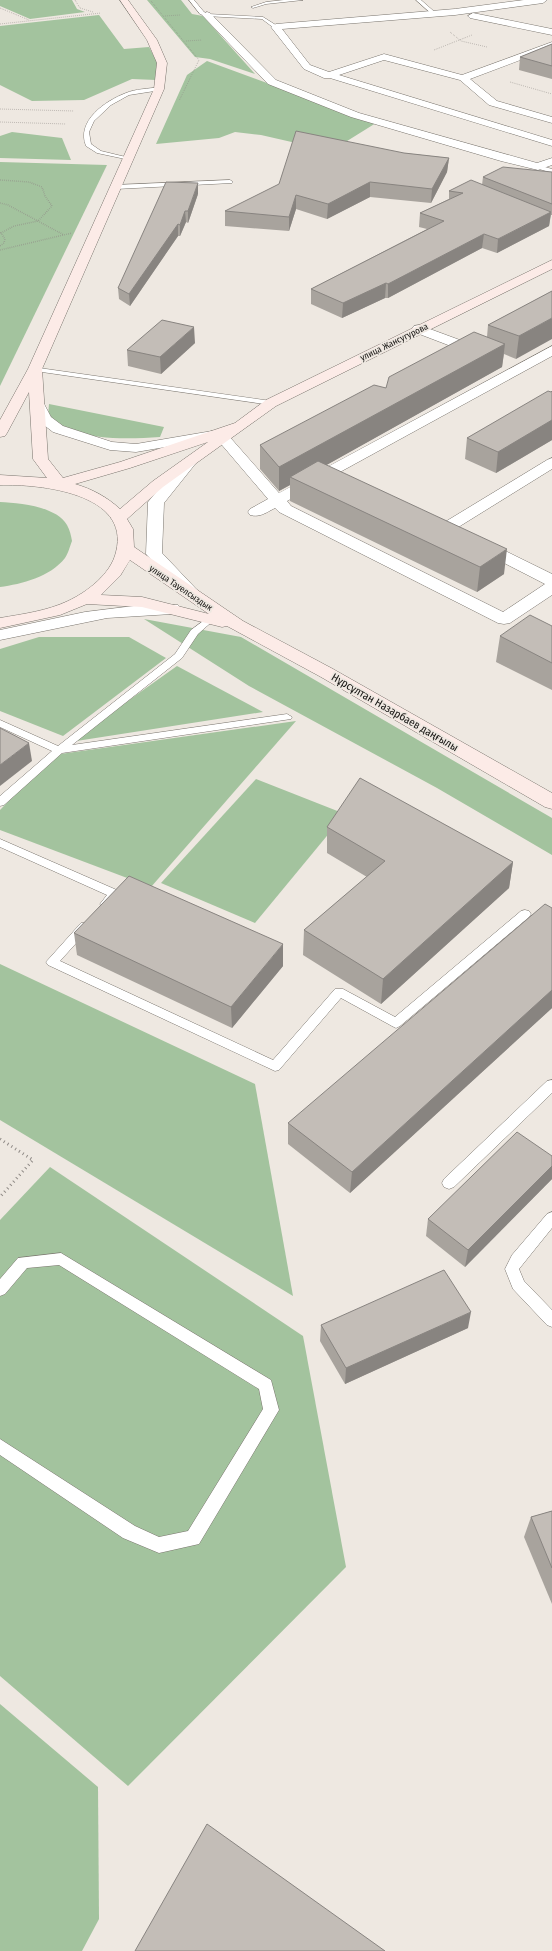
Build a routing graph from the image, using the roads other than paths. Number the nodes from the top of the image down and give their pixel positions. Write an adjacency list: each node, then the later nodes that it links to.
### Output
1 (124, 0): 18 (main road)
2 (191, 0): 9 (lane)
3 (301, 0): 10 (lane)
4 (418, 0): 8 (lane)
5 (543, 0): 6 (street); 7 (street)
6 (552, 3)
7 (455, 12): 8 (street); 12 (street)
8 (431, 14): 11 (street)
9 (207, 15): 10 (lane); 19 (street)
10 (264, 18): 11 (lane)
11 (276, 27): 16 (street)
12 (552, 32)
13 (552, 45): 14 (street)
14 (526, 54): 15 (street); 17 (street)
15 (545, 58)
16 (331, 75): 17 (street); 19 (street); 21 (street)
17 (463, 78): 20 (street)
18 (159, 89): 22 (main road); 22 (lane)
19 (290, 89): 24 (street)
20 (552, 120)
21 (552, 143)
22 (128, 159): 27 (main road)
23 (552, 161): 24 (street)
24 (538, 167): 25 (lane)
25 (552, 171)
26 (230, 182): 27 (lane)
27 (116, 188): 32 (main road)
28 (552, 264): 29 (main road, улица Жансугурова)
29 (419, 329): 31 (street); 34 (main road, улица Жансугурова)
30 (552, 350): 39 (street)
31 (493, 357)
32 (35, 369): 33 (main road); 34 (lane); 35 (main road)
33 (37, 403): 36 (street); 42 (main road)
34 (271, 403): 36 (main road, улица Жансугурова)
35 (0, 433)
36 (221, 436): 38 (main road, улица Жансугурова); 42 (main road, улица Жансугурова); 43 (street)
37 (552, 463): 47 (street)
38 (188, 464): 45 (main road, улица Жансугурова); 50 (street)
39 (331, 470): 41 (street); 43 (street)
40 (0, 480): 42 (main road)
41 (351, 480)
42 (59, 484): 45 (main road)
43 (277, 500): 44 (street); 48 (street)
44 (256, 512)
45 (120, 518): 46 (main road)
46 (127, 550): 49 (main road); 50 (main road, улица Тауелсыздык)
47 (552, 581)
48 (552, 587)
49 (83, 599): 51 (main road); 53 (main road)
50 (198, 600): 54 (main road, улица Тауелсыздык)
51 (172, 609): 52 (main road); 55 (street)
52 (210, 619): 54 (main road); 58 (lane)
53 (0, 623)
54 (236, 625): 60 (main road, Нұрсұлтан Назарбаев даңғылы)
55 (0, 635)
56 (287, 717): 58 (lane)
57 (0, 724): 58 (lane)
58 (59, 750): 59 (lane)
59 (0, 802)
60 (552, 802)
61 (0, 843): 62 (lane)
62 (525, 914)
63 (552, 1085): 64 (lane)
64 (449, 1183)
65 (552, 1218): 67 (lane)
66 (0, 1290): 68 (lane)
67 (552, 1320)
68 (0, 1446)

